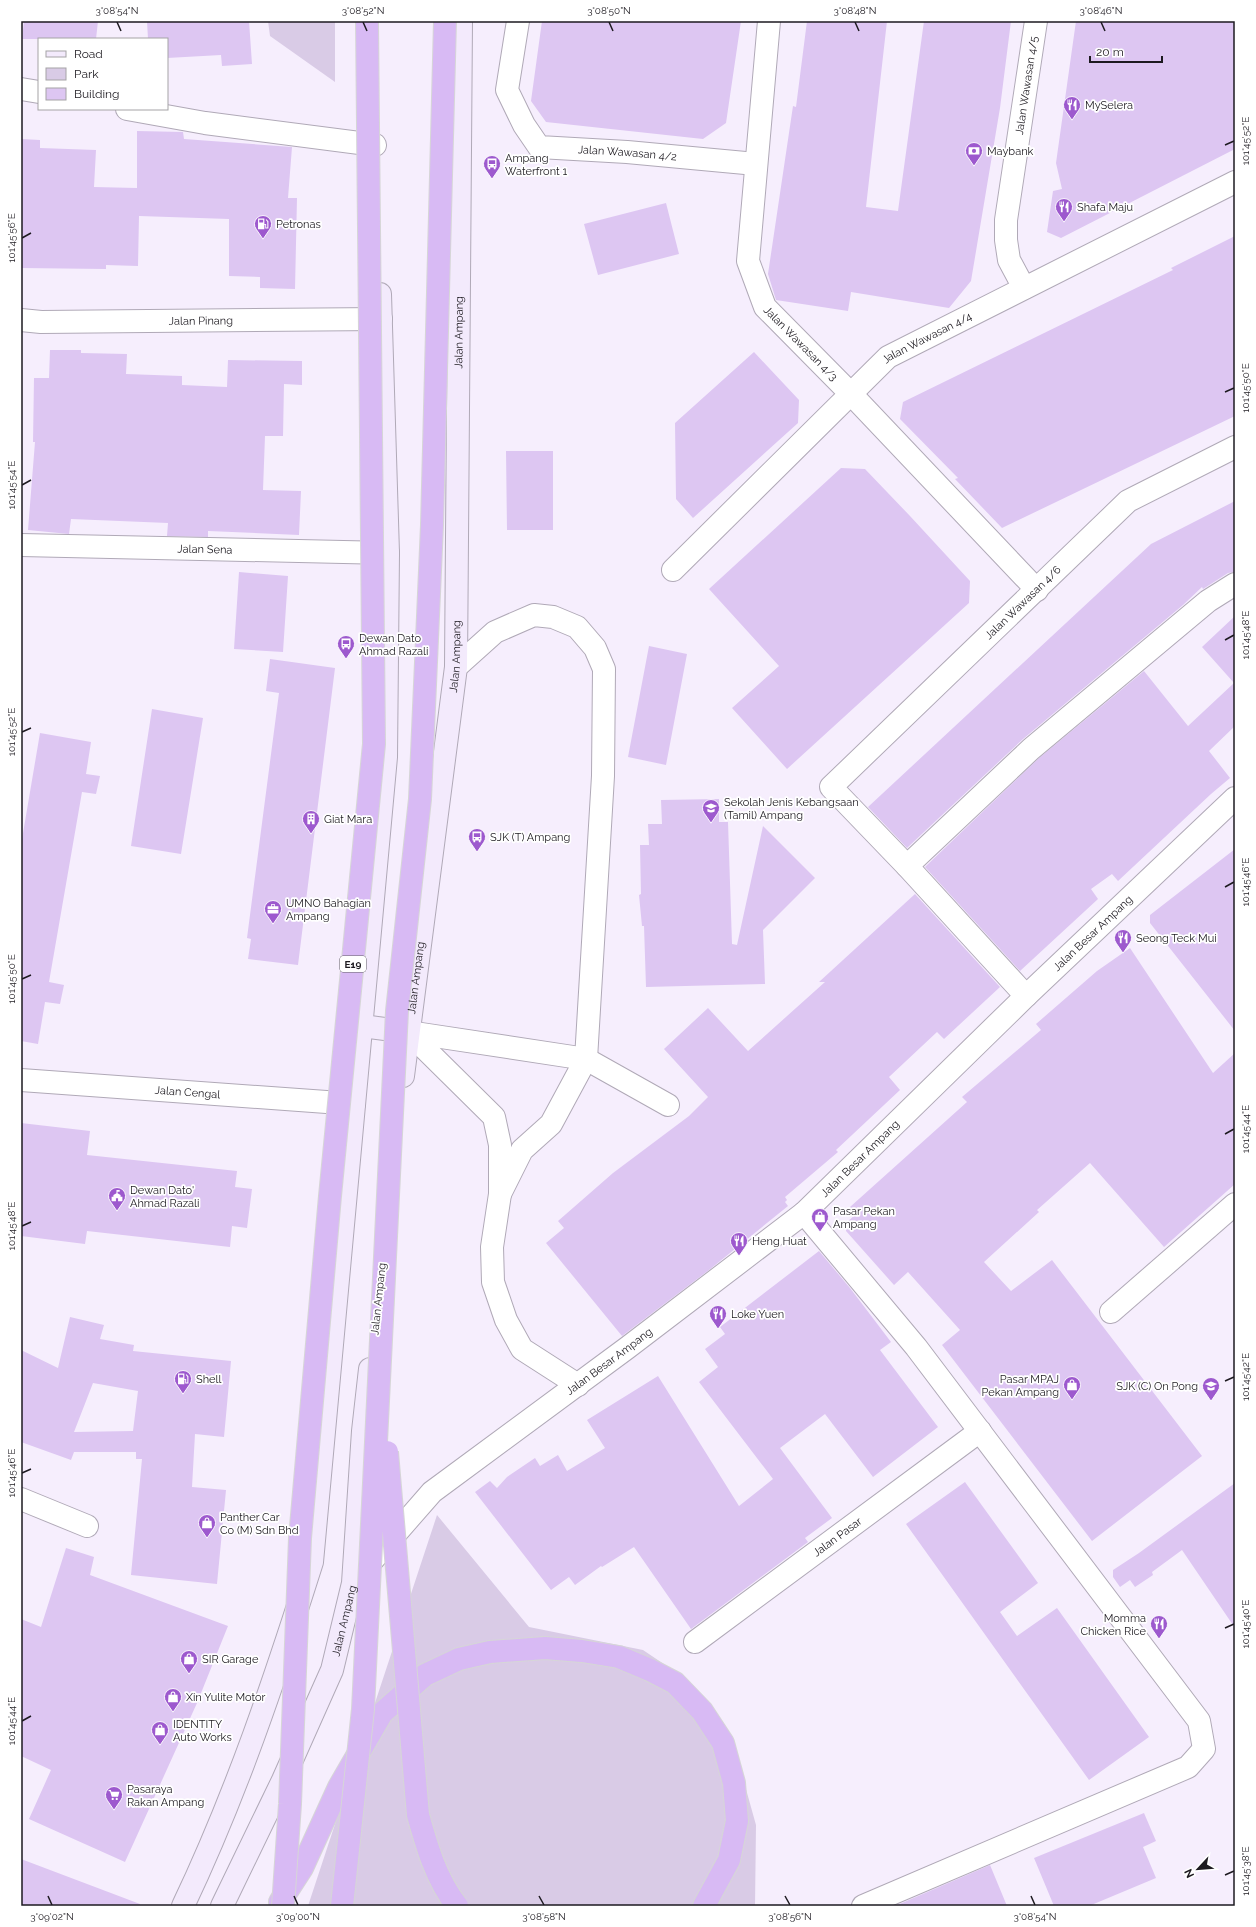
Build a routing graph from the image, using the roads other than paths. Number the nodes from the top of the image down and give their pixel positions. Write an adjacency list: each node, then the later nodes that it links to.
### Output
1 (367, 21): 48 (highway, E19, bridge)
2 (373, 21): 11 (main road)
3 (445, 21): 38 (highway, bridge)
4 (461, 21): 24 (main road, Jalan Ampang)
5 (518, 21): 12 (street, Jalan Wawasan 4/2)
6 (769, 21): 12 (street, Jalan Wawasan 4/3)
7 (1036, 21): 14 (street, Jalan Wawasan 4/5)
8 (21, 89): 9 (street)
9 (38, 92)
10 (134, 110): 11 (street)
11 (375, 145): 15 (main road)
12 (756, 164): 17 (street, Jalan Wawasan 4/3)
13 (1235, 182): 14 (street, Jalan Wawasan 4/4)
14 (1024, 288): 17 (street, Jalan Wawasan 4/4)
15 (381, 319): 16 (street, Jalan Pinang); 20 (main road)
16 (21, 320)
17 (852, 395): 21 (street, Jalan Wawasan 4/4); 23 (street, Jalan Wawasan 4/3)
18 (1235, 447): 23 (street, Jalan Wawasan 4/6)
19 (21, 545): 20 (street, Jalan Sena)
20 (388, 553): 28 (main road)
21 (673, 570)
22 (1235, 584): 26 (street)
23 (1037, 590): 26 (street, Jalan Wawasan 4/6)
24 (456, 667): 29 (main road, Jalan Ampang); 30 (street)
25 (1235, 798): 27 (street, Jalan Besar Ampang)
26 (907, 866): 27 (street)
27 (1026, 996): 36 (street, Jalan Besar Ampang)
28 (362, 1026): 29 (main road); 32 (main road)
29 (408, 1032): 30 (street); 34 (street); 43 (main road, Jalan Ampang)
30 (586, 1059): 33 (street); 34 (street)
31 (21, 1080): 32 (street, Jalan Cengal)
32 (354, 1104): 45 (main road)
33 (668, 1105)
34 (500, 1194): 39 (street)
35 (1235, 1204): 37 (street)
36 (804, 1213): 39 (street, Jalan Besar Ampang); 40 (street)
37 (1111, 1312)
38 (379, 1366): 49 (highway, bridge); 50 (highway, bridge)
39 (578, 1385): 43 (street, Jalan Besar Ampang)
40 (980, 1431): 44 (street, Jalan Pasar); 52 (street)
41 (21, 1499): 42 (street)
42 (87, 1526)
43 (353, 1582): 46 (main road, Jalan Ampang)
44 (695, 1642)
45 (183, 1906)
46 (222, 1906)
47 (277, 1906): 51 (highway)
48 (283, 1906)
49 (342, 1906)
50 (456, 1906)
51 (704, 1906)
52 (863, 1906)

